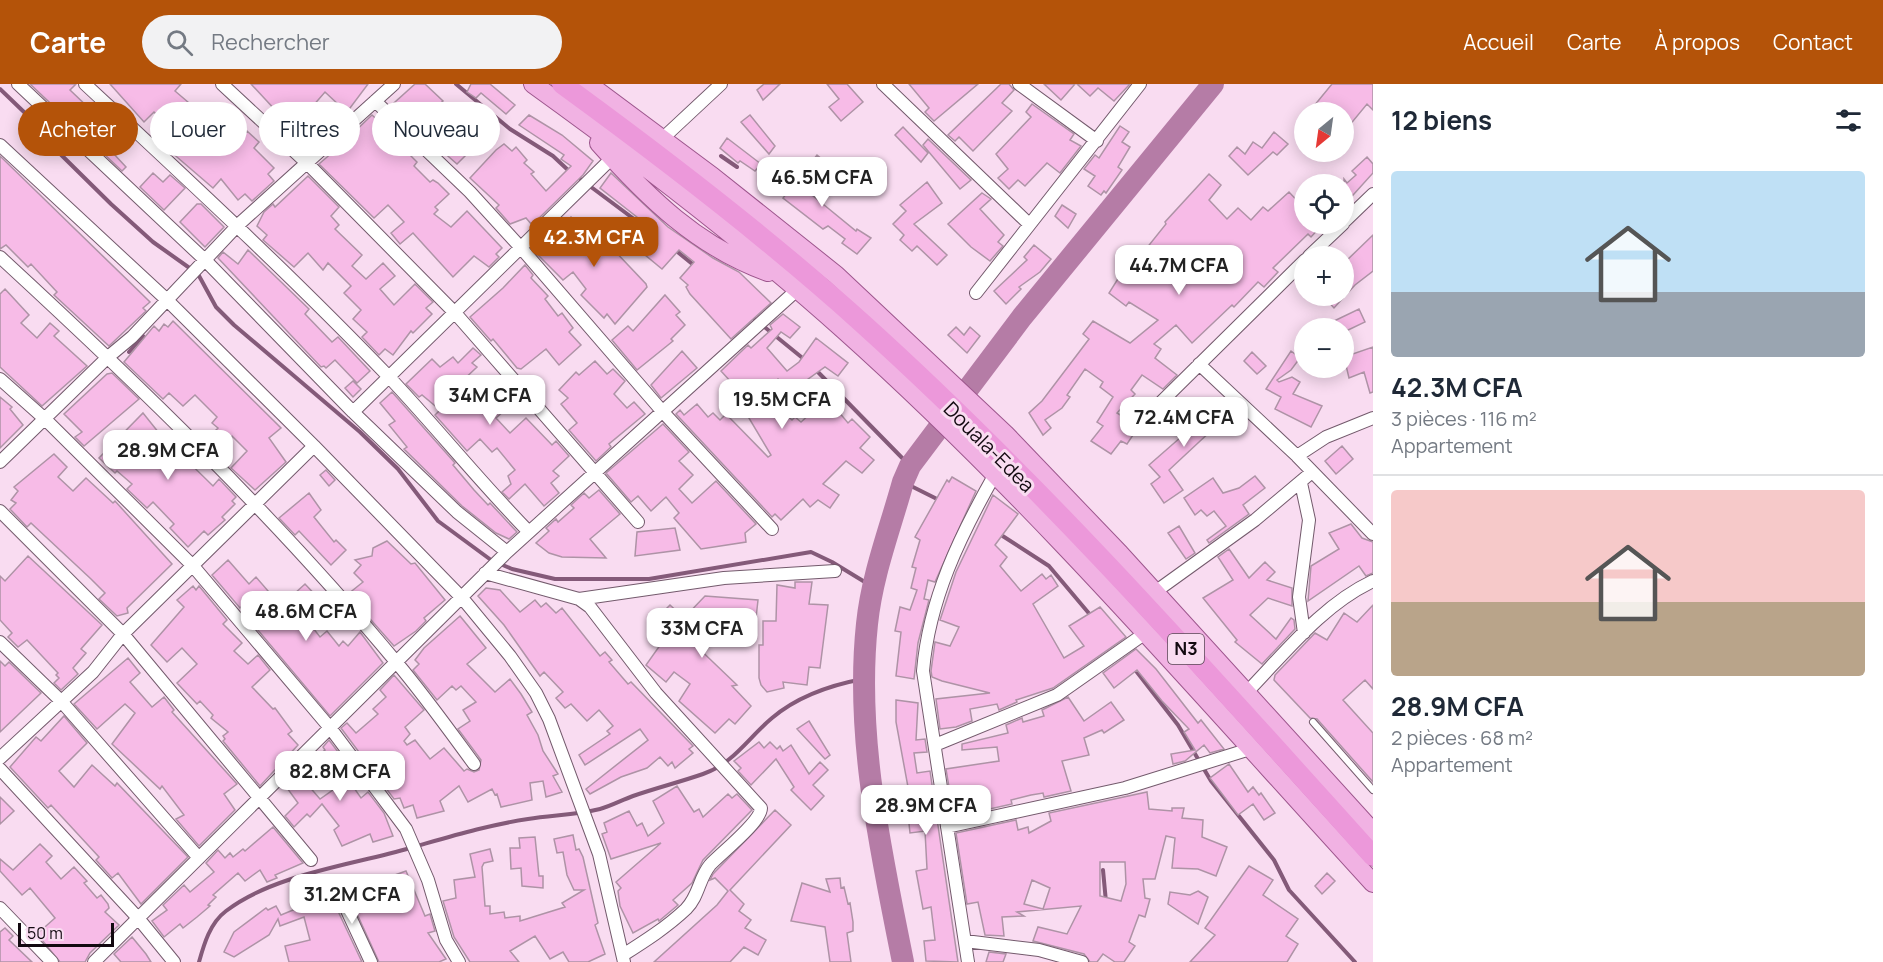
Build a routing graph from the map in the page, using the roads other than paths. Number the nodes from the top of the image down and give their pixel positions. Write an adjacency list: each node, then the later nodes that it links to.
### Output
1 (18, 84): 27 (street)
2 (85, 84): 22 (street)
3 (222, 84): 18 (street)
4 (394, 84): 12 (street)
5 (533, 84): 13 (main road)
6 (562, 84): 36 (highway, Douala-Edea / N3)
7 (588, 84): 14 (main road)
8 (721, 84): 14 (street)
9 (883, 84): 21 (street)
10 (1019, 84): 15 (street)
11 (1140, 84): 15 (street)
12 (375, 101): 18 (street); 25 (street)
13 (570, 111): 17 (main road); 29 (main road)
14 (662, 139): 36 (main road)
15 (1097, 141): 21 (street)
16 (0, 145): 32 (street)
17 (612, 158): 25 (street); 29 (main road)
18 (307, 163): 22 (street); 33 (street)
19 (1373, 194): 20 (street)
20 (1354, 212)
21 (1029, 224): 31 (street)
22 (238, 225): 27 (street); 38 (street)
23 (1332, 234): 24 (street)
24 (1319, 246)
25 (522, 249): 33 (street); 39 (street)
26 (0, 257): 34 (street)
27 (204, 260): 32 (street); 40 (street)
28 (1294, 271): 35 (street)
29 (784, 277): 30 (main road)
30 (798, 289): 36 (main road); 39 (street)
31 (976, 293)
32 (167, 300): 34 (street); 44 (street)
33 (456, 314): 38 (street); 49 (street)
34 (108, 357): 43 (street); 52 (street)
35 (1199, 364): 41 (street); 46 (street)
36 (915, 373): 45 (highway, Douala-Edea / N3)
37 (0, 379): 43 (street)
38 (390, 379): 40 (street); 56 (street)
39 (662, 411): 49 (street); 55 (street)
40 (353, 412): 58 (street)
41 (1145, 418)
42 (1373, 418): 46 (street)
43 (45, 419): 47 (street); 59 (street)
44 (314, 446): 52 (street); 64 (street)
45 (993, 448): 50 (main road); 63 (main road); 84 (highway, Douala-Edea / N3)
46 (1297, 456): 48 (street)
47 (0, 462)
48 (1312, 472): 51 (street); 57 (street)
49 (594, 474): 54 (street); 56 (street)
50 (994, 474): 68 (main road); 75 (street)
51 (1301, 483): 63 (street); 66 (street)
52 (256, 505): 59 (street); 70 (street)
53 (0, 511): 67 (street)
54 (638, 522)
55 (772, 529)
56 (529, 532): 58 (street)
57 (1373, 534)
58 (507, 552): 61 (street)
59 (193, 566): 67 (street); 74 (street)
60 (835, 571): 65 (street)
61 (485, 573): 64 (street); 65 (street)
62 (1373, 581): 66 (street)
63 (1155, 592): 71 (main road)
64 (463, 599): 70 (street); 92 (street)
65 (579, 599): 92 (street)
66 (1304, 633): 71 (street)
67 (123, 634): 72 (street); 81 (street)
68 (1144, 634): 75 (street); 76 (main road)
69 (0, 642): 72 (street)
70 (397, 663): 74 (street); 78 (street)
71 (1246, 693): 83 (main road)
72 (61, 701): 77 (street); 85 (street)
73 (1313, 722): 80 (lane)
74 (330, 729): 81 (street); 97 (street)
75 (934, 745): 82 (street)
76 (1250, 749): 82 (street); 87 (main road)
77 (0, 758)
78 (474, 764)
79 (0, 769): 90 (street)
80 (1373, 790)
81 (260, 798): 85 (street); 86 (street)
82 (947, 827): 91 (street)
83 (1373, 832)
84 (1373, 855)
85 (199, 858): 90 (street)
86 (311, 860)
87 (1373, 883)
88 (345, 906): 96 (street)
89 (0, 908): 93 (street)
90 (138, 918): 94 (street); 95 (street)
91 (965, 941): 98 (street); 99 (street)
92 (624, 959)
93 (52, 962)
94 (94, 962)
95 (174, 962)
96 (371, 962)
97 (459, 962)
98 (968, 962)
99 (1082, 962)

